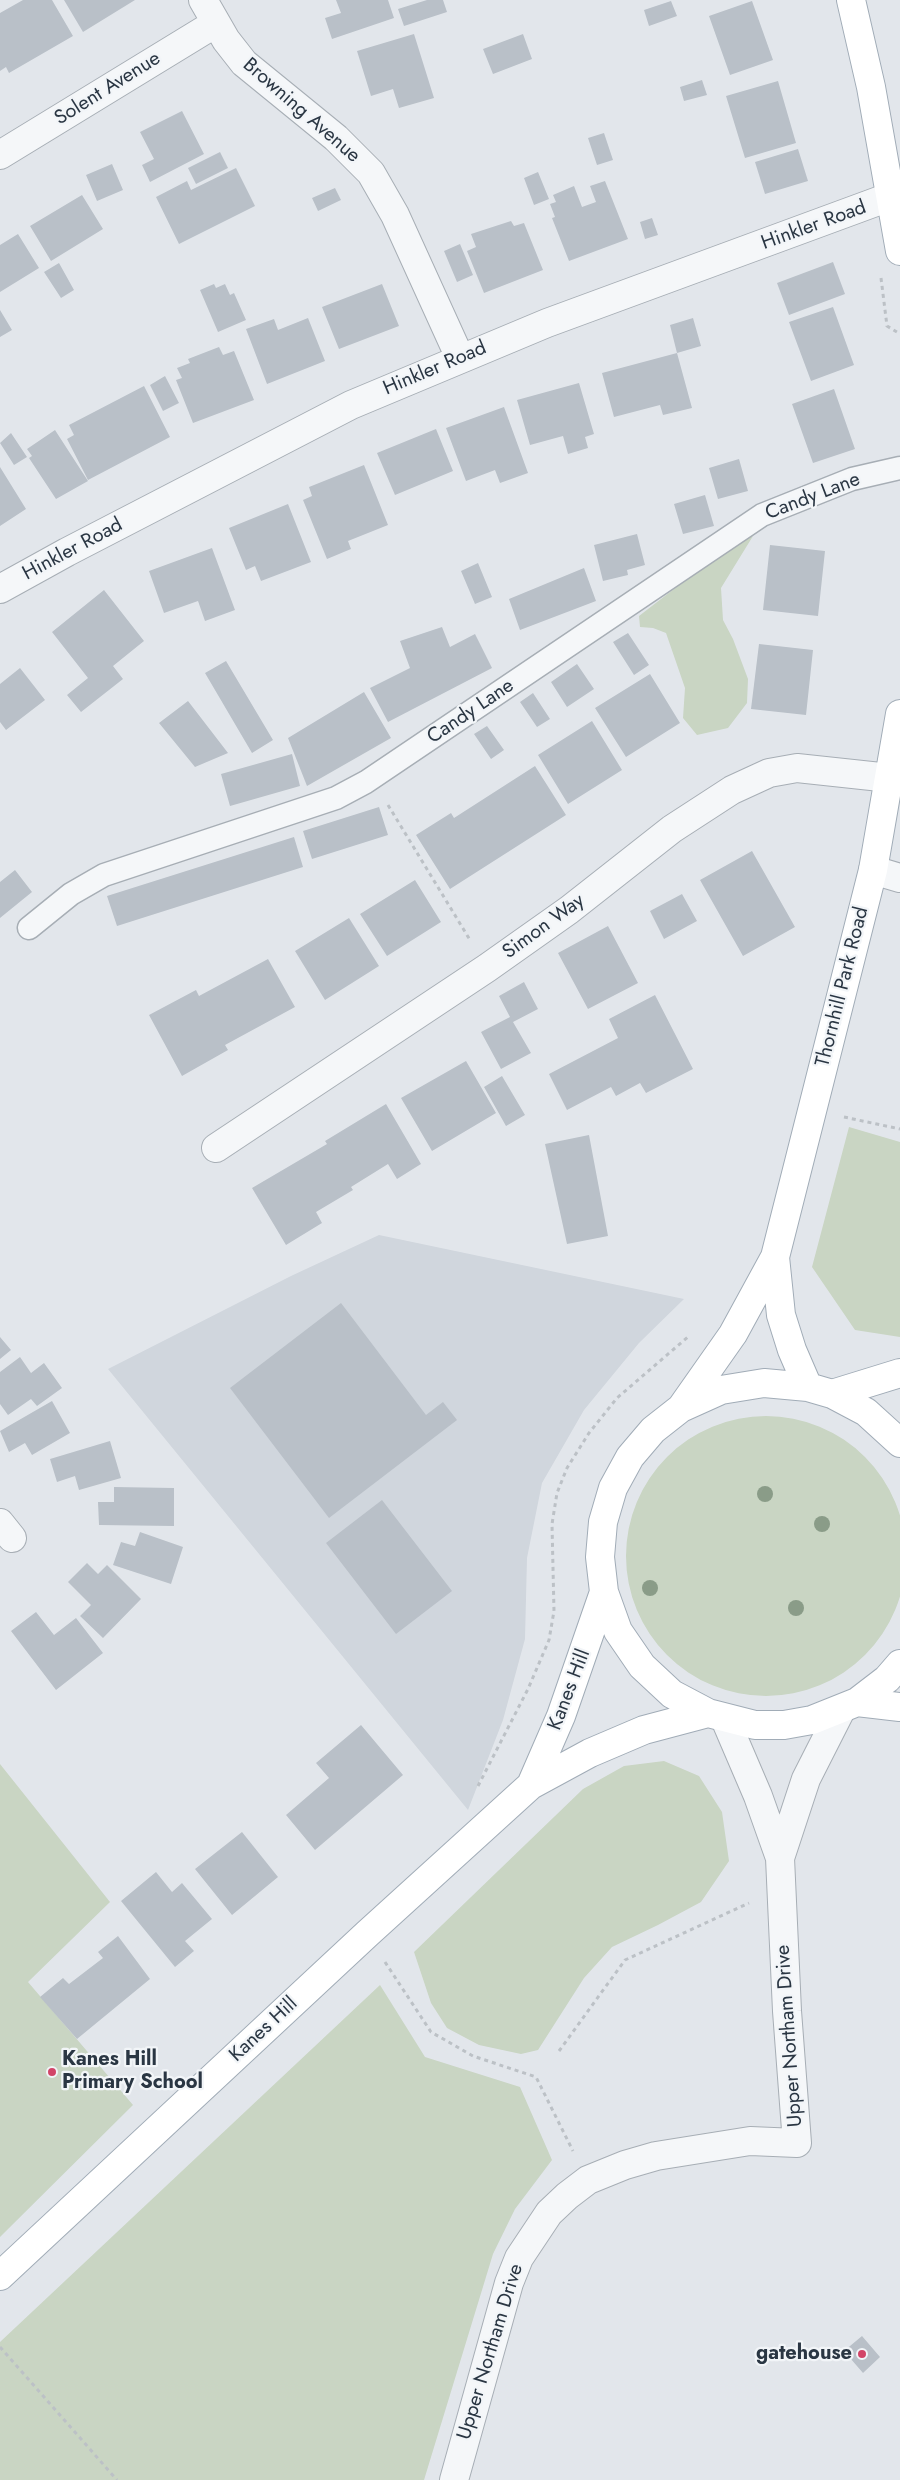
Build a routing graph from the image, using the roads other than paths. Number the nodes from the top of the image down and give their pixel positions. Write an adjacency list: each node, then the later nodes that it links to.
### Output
1 (851, 0): 4 (main road)
2 (209, 12): 3 (street, Solent Avenue); 6 (street, Browning Avenue)
3 (0, 155)
4 (892, 196): 5 (main road); 6 (street, Hinkler Road)
5 (900, 251)
6 (460, 358): 8 (street, Hinkler Road)
7 (900, 468): 13 (lane, Candy Lane)
8 (0, 590)
9 (900, 714): 10 (main road, Thornhill Park Road)
10 (890, 778): 11 (main road, Thornhill Park Road); 14 (street, Simon Way)
11 (873, 870): 12 (street); 15 (main road, Thornhill Park Road)
12 (900, 878)
13 (28, 928)
14 (216, 1148)
15 (775, 1257): 17 (main road, Thornhill Park Road); 18 (main road, Thornhill Park Road)
16 (900, 1373): 17 (main road)
17 (820, 1391): 18 (main road); 19 (main road)
18 (681, 1408): 20 (main road)
19 (900, 1443)
20 (604, 1592): 24 (main road); 25 (main road, Kanes Hill)
21 (900, 1664): 22 (main road)
22 (849, 1706): 23 (main road); 24 (main road); 26 (street, Upper Northam Drive)
23 (900, 1707)
24 (717, 1716): 25 (main road, Kanes Hill); 26 (street, Upper Northam Drive)
25 (530, 1786): 27 (main road, Kanes Hill)
26 (780, 1858): 28 (street, Upper Northam Drive)
27 (0, 2276)
28 (454, 2480)

